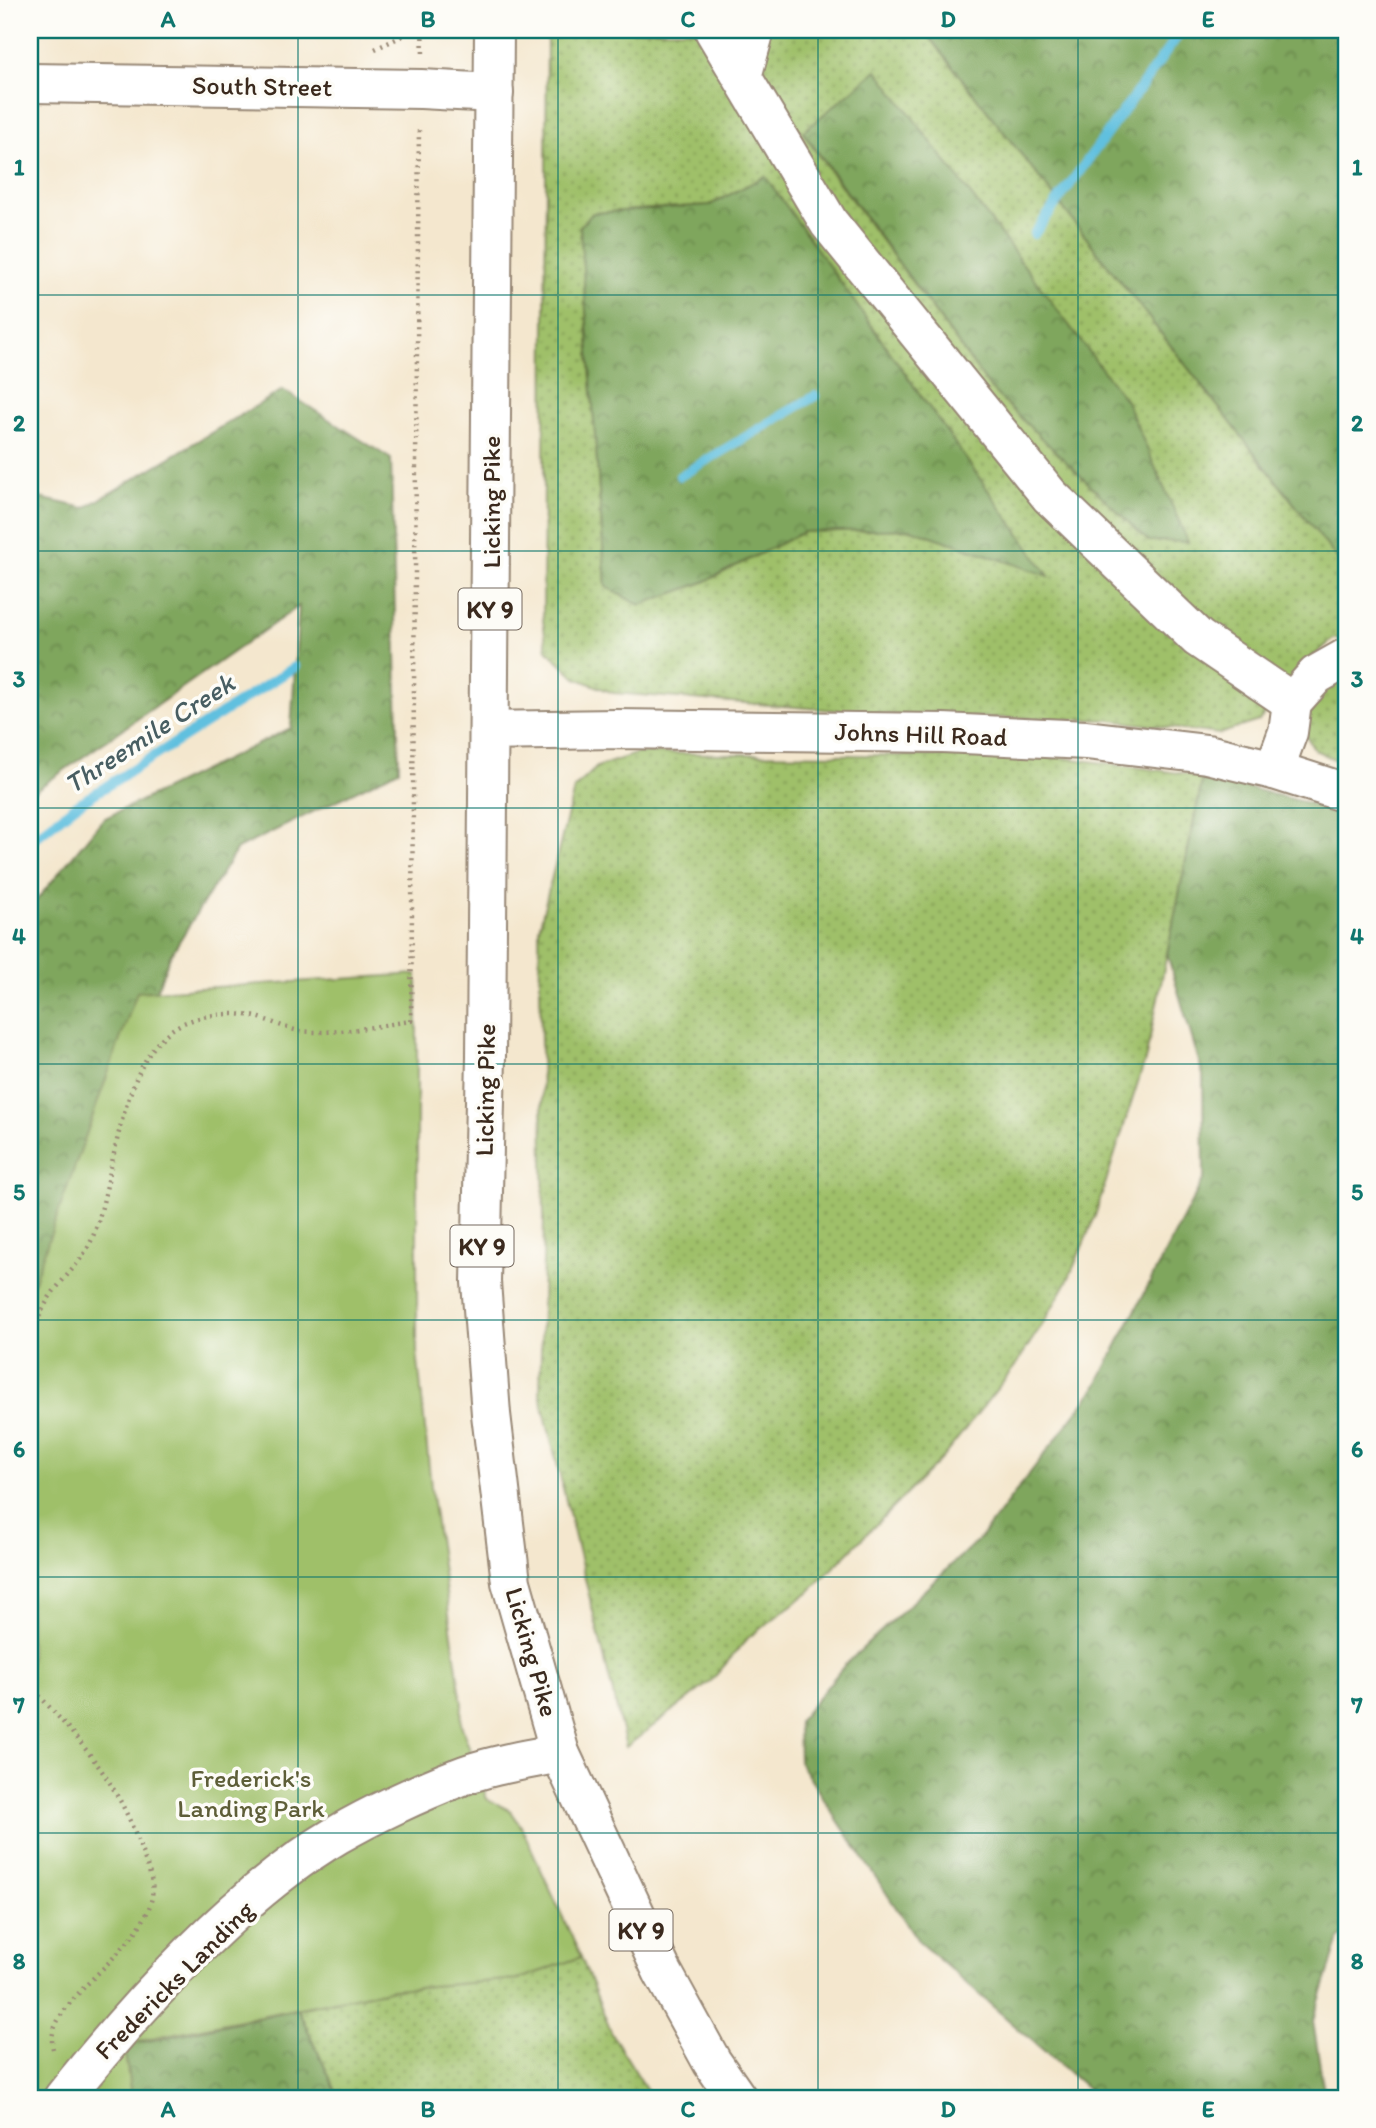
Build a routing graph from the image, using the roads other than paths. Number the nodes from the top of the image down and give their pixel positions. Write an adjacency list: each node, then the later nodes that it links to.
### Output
1 (494, 30): 6 (main road, Licking Pike / KY 9)
2 (714, 30): 4 (main road)
3 (755, 30): 4 (main road)
4 (742, 77): 8 (main road)
5 (30, 83): 6 (main road, South Street)
6 (494, 93): 9 (main road, Licking Pike / KY 9)
7 (1346, 658): 8 (main road)
8 (1292, 702): 10 (main road)
9 (489, 731): 10 (main road, Johns Hill Road); 12 (main road, Licking Pike / KY 9)
10 (1274, 770): 11 (main road, Johns Hill Road)
11 (1346, 793)
12 (560, 1753): 13 (main road, Fredericks Landing); 14 (main road, Licking Pike / KY 9)
13 (63, 2098)
14 (737, 2098)

